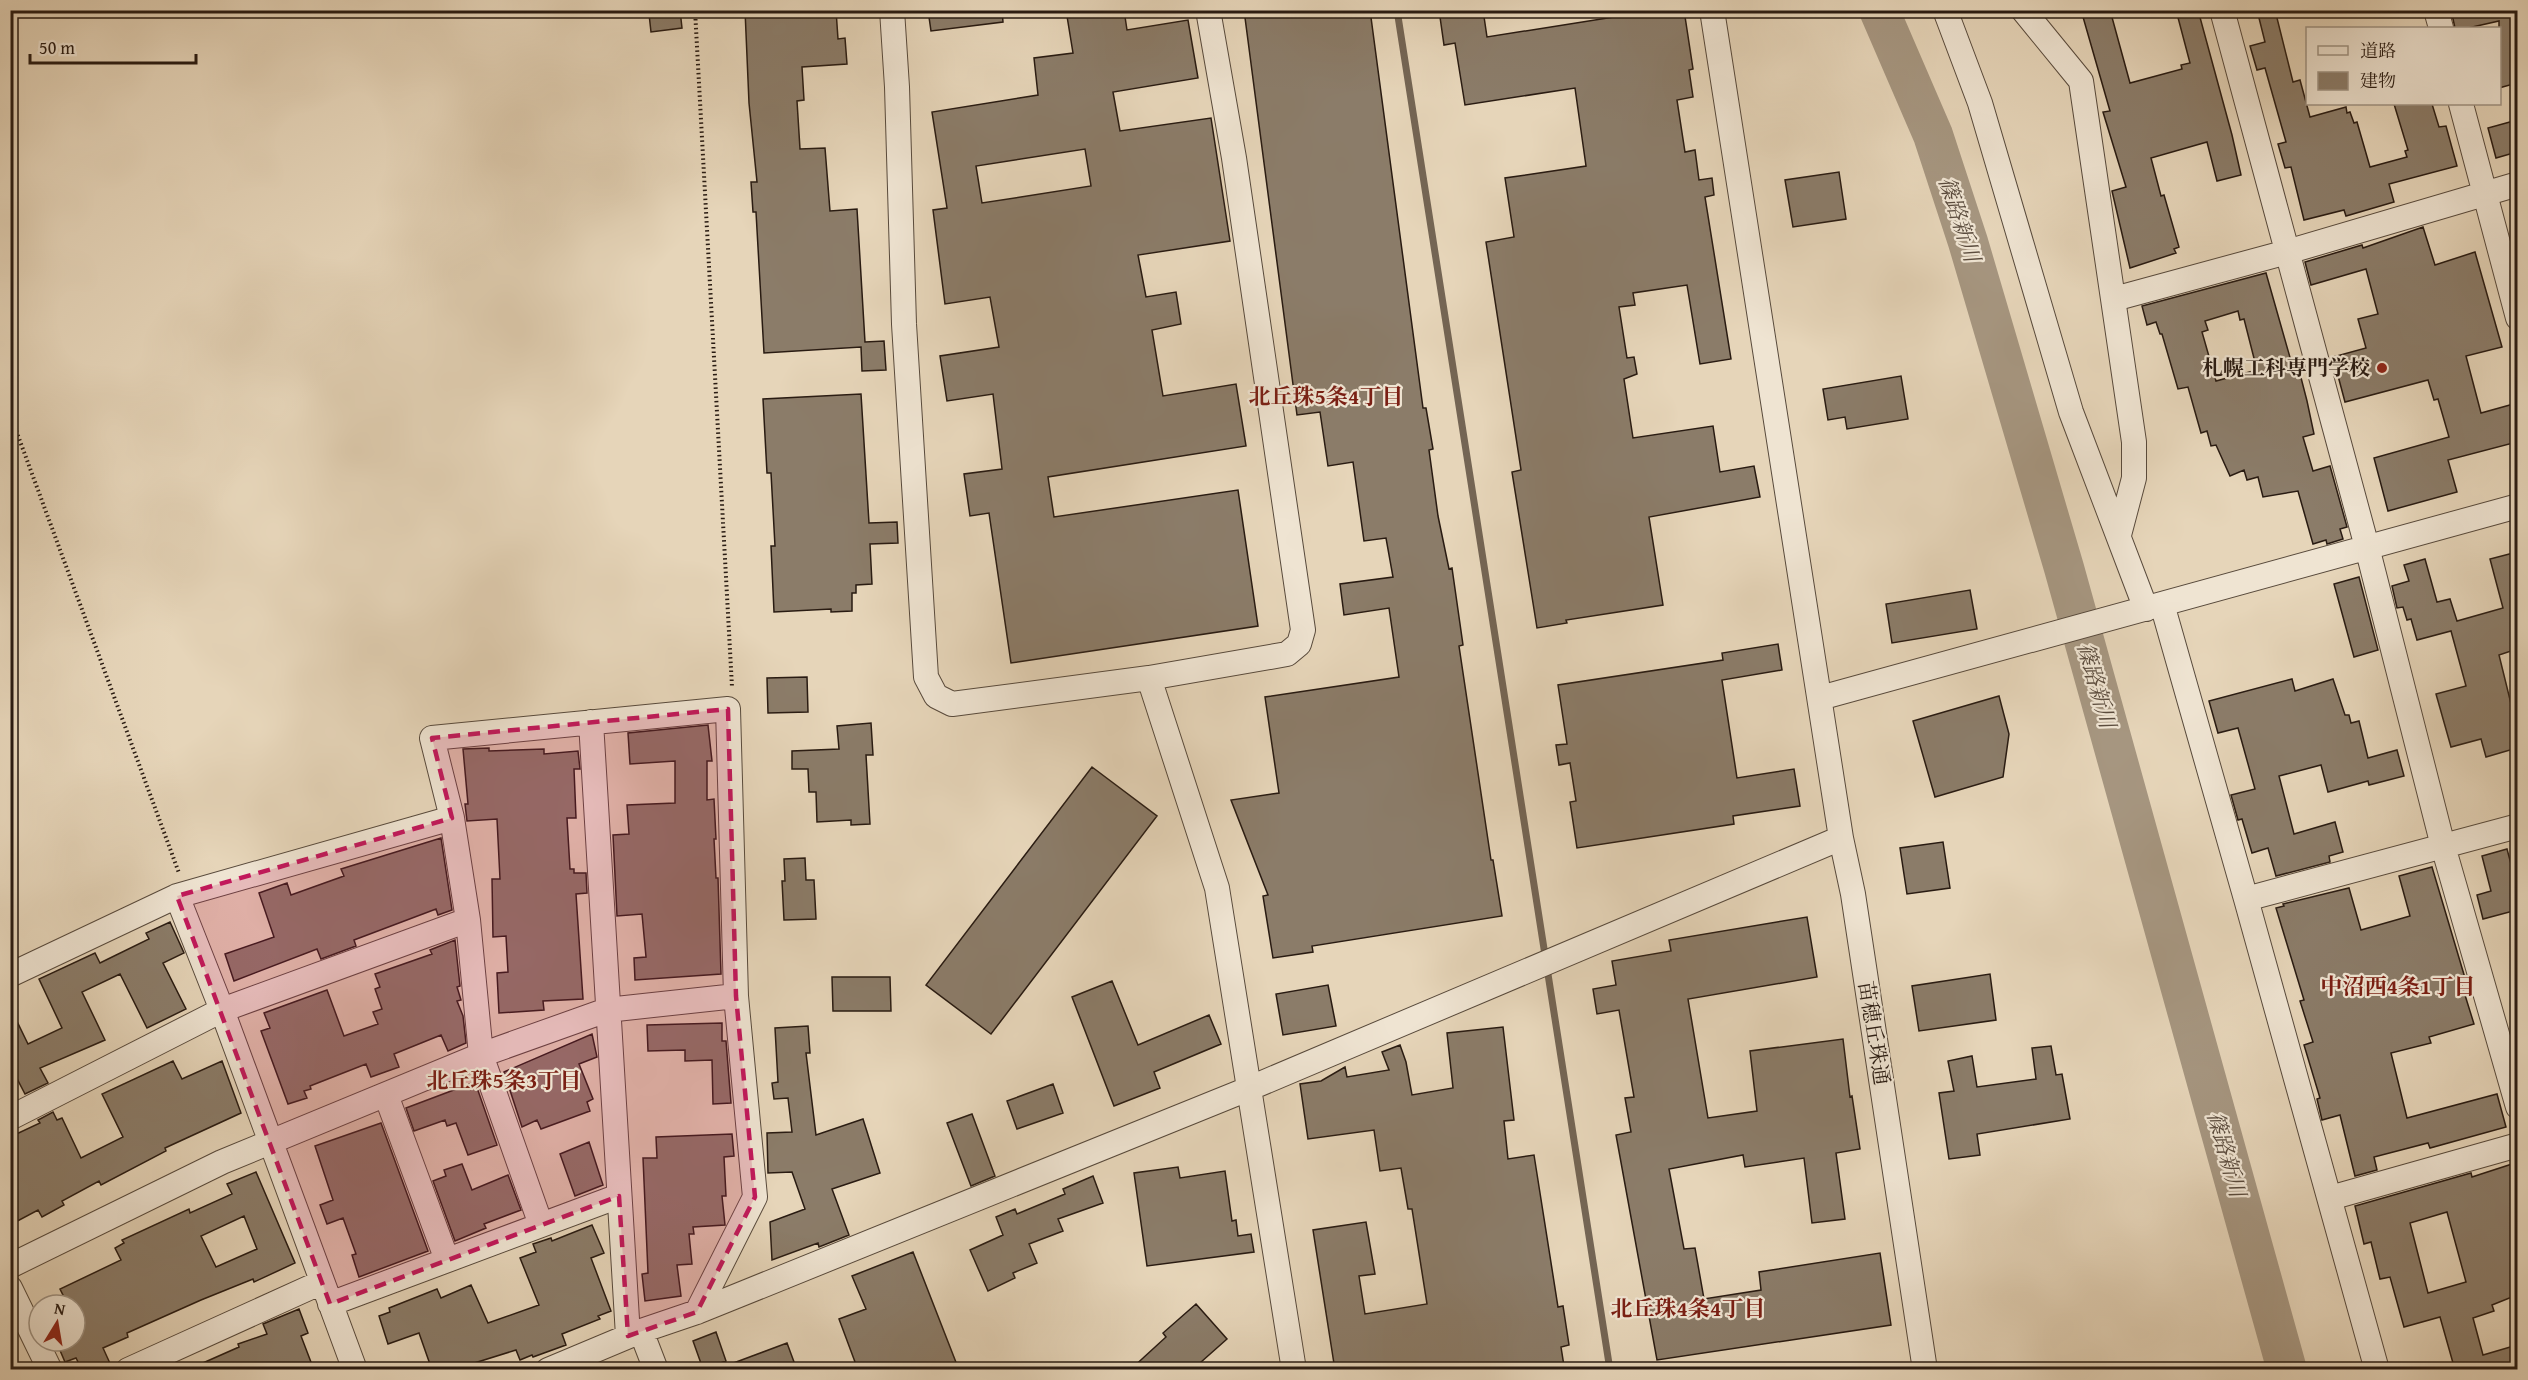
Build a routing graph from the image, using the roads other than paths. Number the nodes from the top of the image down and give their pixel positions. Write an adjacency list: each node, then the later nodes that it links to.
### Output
1 (892, 10): 19 (street)
2 (1208, 10): 19 (street)
3 (1712, 10): 20 (street, 苗穂丘珠通)
4 (1946, 10): 16 (street)
5 (2023, 10): 13 (street)
6 (2222, 10): 12 (street)
7 (2436, 10): 8 (street)
8 (2440, 27)
9 (2461, 105): 11 (street)
10 (2517, 184): 11 (street)
11 (2485, 194): 12 (street); 14 (street)
12 (2287, 252): 13 (street); 17 (street)
13 (2114, 299): 16 (street)
14 (2517, 318)
15 (2517, 506): 17 (street)
16 (2119, 535): 18 (street)
17 (2367, 548): 18 (street); 25 (street)
18 (2145, 609): 20 (street); 27 (street)
19 (1149, 678): 34 (street)
20 (1820, 698): 24 (street, 苗穂丘珠通)
21 (591, 722): 22 (street); 30 (street); 32 (street)
22 (452, 818): 26 (street); 28 (street)
23 (2517, 826): 25 (street)
24 (1841, 838): 34 (street); 55 (street, 苗穂丘珠通)
25 (2443, 846): 27 (street); 36 (street)
26 (181, 894): 29 (street); 31 (street)
27 (2246, 899): 41 (street)
28 (468, 920): 31 (street); 33 (street)
29 (10, 975)
30 (736, 996): 32 (street); 47 (street)
31 (222, 1010): 37 (street); 38 (street)
32 (607, 1010): 33 (street); 40 (street)
33 (481, 1055): 35 (street); 42 (street)
34 (1248, 1089): 47 (street); 54 (street)
35 (386, 1095): 38 (street); 43 (street)
36 (2517, 1107)
37 (10, 1118)
38 (270, 1142): 44 (street); 46 (street)
39 (2517, 1145): 41 (street)
40 (619, 1196): 42 (street); 48 (street)
41 (2330, 1198): 56 (street)
42 (541, 1225): 43 (street)
43 (447, 1260): 46 (street)
44 (10, 1266)
45 (10, 1288): 49 (street)
46 (326, 1293): 50 (street); 51 (street)
47 (697, 1312): 48 (street)
48 (634, 1334): 52 (street); 53 (street)
49 (50, 1370)
50 (128, 1370)
51 (355, 1370)
52 (548, 1370)
53 (657, 1370)
54 (1294, 1370)
55 (1925, 1370)
56 (2377, 1370)

